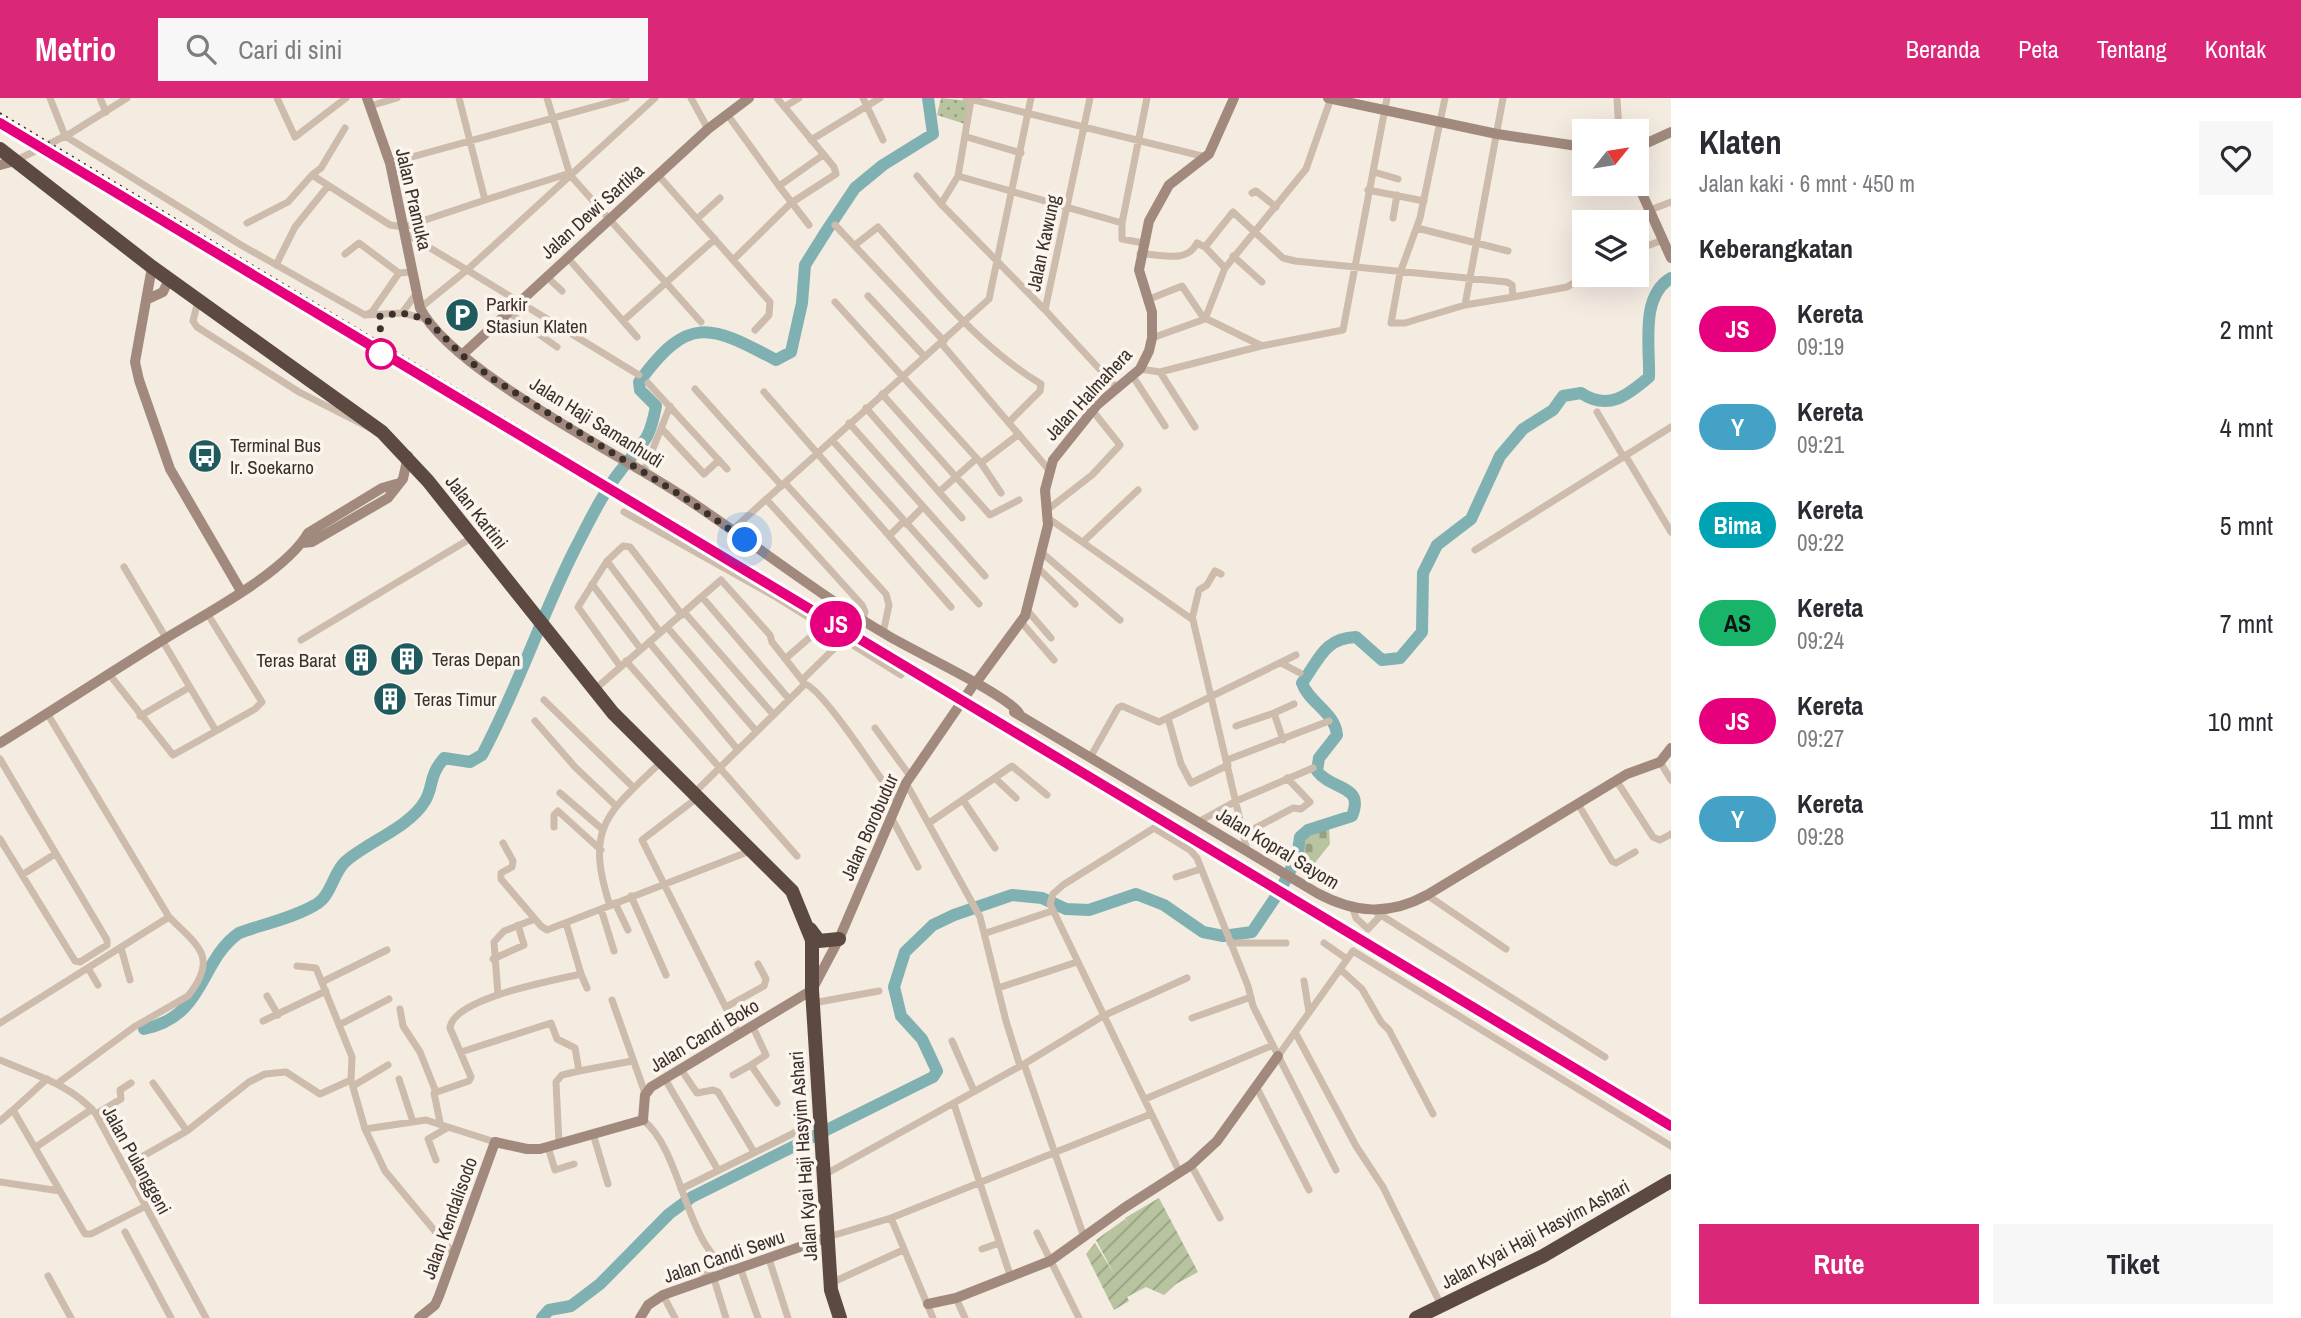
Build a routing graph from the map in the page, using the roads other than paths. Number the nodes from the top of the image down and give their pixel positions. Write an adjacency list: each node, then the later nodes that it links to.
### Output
1 (50, 98): 42 (street)
2 (100, 98): 31 (street)
3 (127, 98): 31 (street)
4 (277, 98): 5 (street)
5 (346, 98)
6 (397, 98): 27 (street)
7 (459, 98): 47 (street)
8 (547, 98): 34 (street)
9 (626, 98): 26 (street)
10 (655, 98): 58 (street)
11 (691, 98): 39 (street)
12 (750, 98): 33 (street, Jalan Dewi Sartika)
13 (776, 98): 29 (street)
14 (799, 98): 29 (street)
15 (880, 98): 28 (street)
16 (1031, 98): 32 (street)
17 (1090, 98): 37 (street, Jalan Kawung)
18 (1147, 98): 46 (street)
19 (1234, 98): 53 (street, Jalan Halmahera)
20 (1330, 98): 30 (street); 78 (street)
21 (1387, 98): 30 (street)
22 (1445, 98): 36 (street)
23 (1503, 98): 41 (street)
24 (1617, 98): 35 (street)
25 (969, 99): 32 (street); 43 (street)
26 (601, 101): 34 (street)
27 (369, 102): 55 (street, Jalan Pramuka)
28 (865, 102): 44 (street); 45 (street)
29 (784, 107): 45 (street)
30 (1385, 111): 36 (street); 57 (street)
31 (106, 112): 42 (street)
32 (1029, 113): 37 (street); 51 (street)
33 (727, 114): 39 (street, Jalan Dewi Sartika); 65 (street)
34 (553, 118): 47 (street); 58 (street)
35 (1618, 119)
36 (1441, 122): 41 (street); 73 (street)
37 (1083, 127): 46 (street); 77 (street, Jalan Kawung)
38 (345, 128): 59 (street)
39 (708, 129): 60 (street, Jalan Dewi Sartika)
40 (1671, 132): 48 (street)
41 (1497, 134): 49 (street); 91 (street)
42 (65, 136): 54 (street); 104 (street)
43 (967, 137): 51 (street); 62 (street)
44 (883, 139)
45 (811, 140): 52 (street)
46 (1138, 141): 53 (street); 84 (street)
47 (470, 142): 55 (street); 72 (street)
48 (1649, 142)
49 (1572, 145)
50 (0, 149): 54 (highway, Jalan Kartini)
51 (1021, 153): 66 (street)
52 (823, 155): 65 (street); 75 (street)
53 (1206, 157): 96 (street, Jalan Halmahera)
54 (15, 161): 56 (street); 105 (highway, Jalan Kartini)
55 (390, 163): 88 (street, Jalan Pramuka)
56 (0, 165)
57 (1374, 172): 63 (street); 67 (street)
58 (570, 174): 72 (street); 81 (street); 108 (street)
59 (312, 175): 64 (street); 83 (street)
60 (658, 175): 81 (street, Jalan Dewi Sartika); 82 (street)
61 (917, 176): 76 (street)
62 (958, 176): 66 (street); 76 (street)
63 (1398, 178)
64 (328, 186): 88 (street); 104 (street)
65 (779, 186): 75 (street)
66 (1012, 190): 77 (street); 103 (street)
67 (1368, 190): 69 (street); 107 (street)
68 (1252, 193): 78 (street)
69 (1397, 195): 73 (street); 80 (street)
70 (1643, 196): 79 (street)
71 (720, 198): 82 (street)
72 (485, 200): 88 (street)
73 (1424, 201): 87 (street)
74 (1671, 202): 79 (street)
75 (791, 203): 85 (street); 102 (street)
76 (941, 204): 103 (street)
77 (1068, 207): 84 (street); 128 (street, Jalan Kawung)
78 (1276, 208): 89 (street)
79 (1650, 210): 92 (street)
80 (1393, 218)
81 (608, 219): 100 (street, Jalan Dewi Sartika); 115 (street)
82 (697, 219): 90 (street)
83 (247, 223)
84 (1122, 223): 96 (street)
85 (809, 225)
86 (835, 225): 93 (street)
87 (1417, 228): 91 (street); 111 (street)
88 (404, 230): 108 (street); 109 (street, Jalan Pramuka)
89 (1253, 233): 94 (street); 99 (street); 107 (street)
90 (715, 239): 102 (street); 115 (street)
91 (1476, 242): 97 (street); 114 (street)
92 (1666, 242): 95 (street); 101 (street)
93 (855, 245): 136 (street); 140 (street)
94 (1205, 247): 96 (street); 106 (street)
95 (1649, 247)
96 (1141, 249): 124 (street, Jalan Halmahera)
97 (1508, 251)
98 (345, 254): 110 (street)
99 (1233, 256): 106 (street); 116 (street)
100 (567, 257): 112 (street, Jalan Dewi Sartika); 134 (street)
101 (1671, 258)
102 (733, 260): 137 (street)
103 (996, 261): 128 (street); 136 (street)
104 (276, 265): 132 (street)
105 (152, 267): 113 (highway, Jalan Kartini); 122 (street)
106 (1224, 268): 133 (street)
107 (1353, 268): 111 (street); 141 (street)
108 (467, 270): 123 (street); 131 (street)
109 (412, 272): 110 (street); 119 (street, Jalan Pramuka)
110 (399, 273): 132 (street)
111 (1400, 273): 114 (street); 127 (street)
112 (546, 276): 118 (street); 123 (street, Jalan Dewi Sartika)
113 (169, 279): 122 (street); 125 (highway, Jalan Kartini)
114 (1469, 280): 121 (street); 127 (street)
115 (665, 282): 134 (street); 135 (street)
116 (1262, 282)
117 (1572, 284): 121 (street)
118 (562, 291)
119 (416, 294): 130 (street); 131 (street, Jalan Pramuka)
120 (867, 296): 144 (street)
121 (1513, 297): 127 (street)
122 (148, 299): 204 (street)
123 (519, 300): 129 (street, Jalan Dewi Sartika); 147 (street)
124 (1147, 300): 133 (street); 139 (street, Jalan Halmahera)
125 (199, 301): 164 (highway, Jalan Kartini); 164 (street)
126 (835, 302): 148 (street)
127 (1465, 305)
128 (1045, 310): 149 (street, Jalan Kawung)
129 (508, 312): 142 (street); 143 (street, Jalan Dewi Sartika)
130 (402, 313): 131 (street); 132 (street)
131 (423, 314): 143 (street, Jalan Haji Samanhudi)
132 (365, 315)
133 (1205, 318): 139 (street); 141 (street)
134 (624, 321): 138 (street)
135 (701, 322)
136 (964, 323): 140 (street); 158 (street)
137 (755, 330)
138 (637, 337)
139 (1152, 338): 145 (street, Jalan Halmahera)
140 (942, 342): 144 (street); 158 (street)
141 (1261, 346): 146 (street)
142 (558, 347)
143 (462, 355): 174 (street, Jalan Haji Samanhudi)
144 (925, 357): 148 (street)
145 (1136, 372): 146 (street); 149 (street, Jalan Halmahera); 160 (street)
146 (1160, 372): 162 (street)
147 (639, 375)
148 (902, 377): 153 (street); 171 (street)
149 (1110, 380): 156 (street, Jalan Halmahera)
150 (648, 383): 154 (street)
151 (695, 388): 178 (street)
152 (764, 392): 167 (street)
153 (882, 394): 155 (street); 175 (street)
154 (670, 406): 163 (street); 170 (street)
155 (866, 408): 159 (street); 180 (street)
156 (1092, 410): 173 (street, Jalan Halmahera); 186 (street)
157 (1597, 412): 169 (street)
158 (1009, 422): 165 (street)
159 (849, 423): 166 (street); 184 (street)
160 (1165, 426)
161 (1671, 427): 169 (street)
162 (1195, 428)
163 (662, 429): 170 (street); 174 (street)
164 (382, 432): 168 (highway, Jalan Kartini)
165 (1019, 434): 171 (street); 173 (street)
166 (832, 440): 167 (street); 188 (street)
167 (818, 453): 178 (street); 191 (street)
168 (408, 456): 176 (highway, Jalan Kartini); 177 (street)
169 (1624, 456): 190 (street); 194 (street)
170 (719, 460): 172 (street)
171 (979, 461): 175 (street); 181 (street)
172 (727, 469)
173 (1049, 470): 186 (street, Jalan Halmahera)
174 (644, 471): 189 (street, Jalan Haji Samanhudi)
175 (956, 477): 180 (street); 183 (street)
176 (428, 481): 177 (street); 192 (highway, Jalan Kartini)
177 (400, 482): 204 (street)
178 (784, 484): 182 (street); 219 (street)
179 (1138, 490): 193 (street)
180 (939, 492): 187 (street)
181 (1001, 494)
182 (766, 499): 189 (street); 213 (street)
183 (1019, 500)
184 (923, 507): 188 (street); 201 (street)
185 (624, 512): 199 (street)
186 (1048, 514): 193 (street); 195 (street, Jalan Halmahera)
187 (962, 519)
188 (905, 523): 191 (street); 206 (street)
189 (731, 531): 213 (street, Jalan Haji Samanhudi)
190 (1671, 532)
191 (890, 535): 208 (street)
192 (473, 537): 223 (street); 237 (highway, Jalan Kartini)
193 (1084, 541): 212 (street)
194 (1475, 550)
195 (1041, 552): 198 (street, Jalan Halmahera); 214 (street)
196 (607, 561): 203 (street); 211 (street); 218 (street)
197 (124, 566): 221 (street)
198 (1037, 568): 207 (street); 209 (street, Jalan Halmahera)
199 (731, 572): 202 (street); 216 (street)
200 (1221, 574): 212 (street)
201 (985, 576)
202 (721, 580): 205 (street); 227 (street)
203 (592, 584): 225 (street); 230 (street)
204 (241, 591): 210 (street)
205 (702, 597): 211 (street); 239 (street)
206 (979, 604)
207 (1075, 604)
208 (951, 607)
209 (1027, 609): 215 (street, Jalan Halmahera); 220 (street)
210 (207, 613): 221 (street); 251 (street)
211 (683, 613): 217 (street); 243 (street)
212 (1192, 619): 238 (street)
213 (862, 620): 219 (street, Jalan Haji Samanhudi)
214 (1119, 620)
215 (1021, 623): 228 (street); 235 (street, Jalan Halmahera)
216 (823, 626): 222 (street); 227 (street)
217 (667, 627): 218 (street); 252 (street)
218 (660, 632): 224 (street)
219 (883, 633): 235 (street, Jalan Haji Samanhudi)
220 (1051, 638)
221 (164, 639): 232 (street); 236 (street)
222 (844, 639): 233 (street); 234 (street)
223 (301, 640)
224 (649, 642): 225 (street); 256 (street)
225 (640, 648): 230 (street)
226 (1296, 655): 229 (street)
227 (785, 659): 234 (street)
228 (1054, 660)
229 (1281, 663): 231 (street); 238 (street)
230 (623, 664): 237 (street); 264 (street)
231 (1300, 673)
232 (109, 674): 242 (street); 245 (street)
233 (901, 676)
234 (803, 682): 239 (street); 277 (street)
235 (973, 685): 257 (street, Jalan Kopral Sayom); 267 (street, Jalan Borobudur)
236 (190, 687): 245 (street); 251 (street)
237 (593, 691): 259 (highway, Jalan Kartini)
238 (1213, 697): 246 (street); 260 (street)
239 (789, 699): 243 (street)
240 (544, 700): 270 (street)
241 (1294, 704): 244 (street)
242 (47, 713): 254 (street); 308 (street)
243 (772, 713): 252 (street)
244 (1274, 713): 249 (street); 253 (street)
245 (141, 716): 251 (street)
246 (1167, 718): 257 (street); 260 (street)
247 (535, 721): 279 (street)
248 (1329, 721): 253 (street)
249 (1237, 726)
250 (875, 728): 267 (street)
251 (216, 731)
252 (756, 731): 256 (street)
253 (1283, 740): 260 (street)
254 (0, 743)
255 (1671, 748): 261 (street, Jalan Kopral Sayom)
256 (738, 750): 264 (street)
257 (1091, 756): 281 (street, Jalan Kopral Sayom)
258 (0, 759): 263 (street)
259 (661, 762): 270 (street); 273 (highway, Jalan Kartini)
260 (1228, 762): 276 (street)
261 (1660, 762): 268 (street, Jalan Kopral Sayom); 269 (street)
262 (1312, 768): 265 (street)
263 (2, 769): 294 (street)
264 (720, 770): 273 (street); 295 (street)
265 (1287, 778): 276 (street); 285 (street)
266 (996, 779): 272 (street); 274 (street); 275 (street)
267 (908, 780): 277 (street, Jalan Borobudur); 282 (street)
268 (1616, 780): 278 (street, Jalan Kopral Sayom); 286 (street)
269 (1671, 780)
270 (634, 788): 279 (street)
271 (560, 793): 284 (street)
272 (1047, 794)
273 (695, 796): 292 (highway, Jalan Kartini); 300 (street)
274 (1016, 798)
275 (963, 800): 282 (street); 289 (street)
276 (1236, 801): 281 (street); 285 (street)
277 (897, 802): 280 (street, Jalan Borobudur)
278 (1578, 804): 293 (street); 301 (street, Jalan Kopral Sayom)
279 (615, 805): 284 (street)
280 (891, 817): 296 (street); 315 (street, Jalan Borobudur)
281 (1200, 821): 291 (street, Jalan Kopral Sayom)
282 (929, 823): 314 (street)
283 (554, 827): 290 (street)
284 (601, 829): 290 (street)
285 (1244, 834): 291 (street)
286 (1671, 834)
287 (0, 839): 298 (street)
288 (503, 843): 309 (street)
289 (995, 848)
290 (601, 850): 303 (street)
291 (1247, 850): 306 (street, Jalan Kopral Sayom)
292 (750, 851): 300 (street); 311 (highway, Jalan Kartini)
293 (1634, 852)
294 (55, 853): 298 (street); 298 (street)
295 (797, 856)
296 (918, 867)
297 (1201, 869): 299 (street); 304 (street); 316 (street)
298 (22, 875)
299 (1175, 877)
300 (664, 884): 302 (street); 346 (street)
301 (1427, 895): 307 (street, Jalan Kopral Sayom); 320 (street)
302 (631, 896): 303 (street); 331 (street)
303 (612, 905): 305 (street); 313 (street)
304 (1051, 905): 314 (street); 325 (street)
305 (601, 909): 310 (street); 322 (street)
306 (1353, 909): 307 (street, Jalan Kopral Sayom); 307 (street)
307 (1377, 913): 362 (street)
308 (169, 917): 319 (street); 373 (street)
309 (535, 919): 310 (street); 312 (street)
310 (565, 923): 330 (street)
311 (807, 925): 315 (highway); 343 (highway, Jalan Kartini)
312 (518, 926): 323 (street); 323 (street)
313 (628, 930)
314 (986, 933): 338 (street)
315 (839, 939): 343 (street, Jalan Borobudur)
316 (1230, 942): 317 (street); 344 (street)
317 (1286, 943)
318 (1324, 943): 324 (street)
319 (121, 948): 328 (street); 333 (street)
320 (1506, 949)
321 (387, 950): 335 (street)
322 (614, 951)
323 (493, 959): 341 (street)
324 (1347, 959): 329 (street); 399 (street)
325 (1077, 962): 338 (street); 351 (street)
326 (758, 964): 346 (street)
327 (297, 966): 335 (street)
328 (88, 968): 336 (street); 354 (street)
329 (1340, 969): 349 (street); 387 (street)
330 (582, 974): 337 (street); 341 (street)
331 (666, 975)
332 (1187, 978): 351 (street)
333 (130, 980)
334 (1304, 981): 349 (street)
335 (322, 982): 339 (street)
336 (98, 985)
337 (587, 988)
338 (998, 988): 367 (street)
339 (326, 991): 350 (street); 355 (street)
340 (879, 991): 343 (street)
341 (498, 995): 361 (street)
342 (267, 996): 350 (street)
343 (812, 997): 356 (street, Jalan Candi Boko); 392 (highway, Jalan Kyai Haji Hasyim Ashari)
344 (1251, 997): 352 (street); 360 (street)
345 (390, 999): 355 (street)
346 (726, 1007): 357 (street)
347 (614, 1008): 364 (street)
348 (400, 1009): 379 (street)
349 (1309, 1012): 358 (street)
350 (278, 1014): 353 (street)
351 (1103, 1016): 367 (street); 381 (street)
352 (1192, 1018)
353 (263, 1021)
354 (0, 1023)
355 (341, 1024): 376 (street)
356 (752, 1025): 357 (street, Jalan Candi Boko); 366 (street)
357 (738, 1032): 368 (street, Jalan Candi Boko)
358 (1295, 1032): 360 (street); 441 (street)
359 (952, 1041): 378 (street)
360 (1276, 1050): 377 (street); 381 (street); 408 (street)
361 (461, 1052): 369 (street); 379 (street)
362 (1605, 1057)
363 (0, 1060): 373 (street, Jalan Pulanggeni)
364 (632, 1061): 369 (street); 380 (street)
365 (388, 1065): 376 (street)
366 (751, 1065): 370 (street); 382 (street)
367 (1022, 1065): 378 (street); 402 (street)
368 (680, 1068): 372 (street, Jalan Candi Boko); 401 (street)
369 (579, 1071): 398 (street)
370 (733, 1075)
371 (399, 1079): 390 (street)
372 (665, 1079): 380 (street, Jalan Candi Boko); 407 (street)
373 (51, 1081): 384 (street, Jalan Pulanggeni); 385 (street)
374 (131, 1083): 384 (street)
375 (153, 1083): 395 (street)
376 (352, 1083): 394 (street); 395 (street)
377 (1257, 1088): 405 (street); 415 (street)
378 (974, 1091): 383 (street)
379 (436, 1092): 391 (street)
380 (645, 1093): 388 (street, Jalan Candi Boko)
381 (1145, 1099): 386 (street)
382 (777, 1103)
383 (954, 1104): 410 (street); 414 (street)
384 (94, 1111): 400 (street); 406 (street, Jalan Pulanggeni)
385 (15, 1112): 389 (street); 400 (street)
386 (1151, 1114): 402 (street); 409 (street)
387 (1433, 1114)
388 (643, 1120): 396 (street); 417 (street)
389 (0, 1121)
390 (413, 1122): 391 (street); 394 (street)
391 (440, 1122): 393 (street)
392 (820, 1122): 401 (street); 410 (highway, Jalan Kyai Haji Hasyim Ashari)
393 (447, 1128): 397 (street); 403 (street)
394 (365, 1129): 428 (street)
395 (187, 1131): 406 (street)
396 (593, 1134): 398 (street); 413 (street)
397 (495, 1142): 398 (street, Jalan Kendalisodo); 428 (street, Jalan Kendalisodo)
398 (554, 1145): 404 (street)
399 (1671, 1146)
400 (36, 1147): 416 (street)
401 (754, 1152): 407 (street)
402 (1055, 1153): 414 (street); 424 (street)
403 (436, 1160)
404 (574, 1164)
405 (1191, 1165): 409 (street); 420 (street)
406 (124, 1167): 418 (street, Jalan Pulanggeni)
407 (718, 1170): 417 (street)
408 (1336, 1170)
409 (1179, 1171): 424 (street)
410 (824, 1175): 423 (highway, Jalan Kyai Haji Hasyim Ashari)
411 (1671, 1181): 441 (highway, Jalan Kyai Haji Hasyim Ashari)
412 (0, 1182): 416 (street)
413 (608, 1184)
414 (980, 1184): 419 (street); 425 (street)
415 (1309, 1190)
416 (60, 1191): 418 (street)
417 (682, 1192): 429 (street)
418 (144, 1207): 444 (street, Jalan Pulanggeni)
419 (891, 1218): 423 (street); 426 (street)
420 (1220, 1218)
421 (125, 1232): 443 (street)
422 (1037, 1233): 431 (street)
423 (828, 1237): 430 (street, Jalan Candi Sewu); 436 (highway, Jalan Kyai Haji Hasyim Ashari)
424 (1084, 1237): 431 (street)
425 (999, 1243): 427 (street); 434 (street)
426 (903, 1250): 436 (street); 440 (street)
427 (982, 1250)
428 (454, 1254): 445 (street, Jalan Kendalisodo)
429 (711, 1254): 432 (street); 437 (street)
430 (769, 1259): 432 (street, Jalan Candi Sewu); 450 (street)
431 (1050, 1261): 434 (street); 454 (street)
432 (739, 1270): 435 (street, Jalan Candi Sewu); 449 (street)
433 (48, 1276): 442 (street)
434 (1011, 1278): 439 (street)
435 (714, 1279): 437 (street, Jalan Candi Sewu); 448 (street)
436 (831, 1283): 451 (highway, Jalan Kyai Haji Hasyim Ashari)
437 (693, 1285): 438 (street, Jalan Candi Sewu)
438 (663, 1295): 446 (street, Jalan Candi Sewu); 447 (street)
439 (956, 1298): 440 (street); 453 (street)
440 (928, 1304): 452 (street)
441 (1441, 1306): 455 (highway, Jalan Kyai Haji Hasyim Ashari)
442 (71, 1318)
443 (171, 1318)
444 (206, 1318)
445 (419, 1318)
446 (640, 1318)
447 (674, 1318)
448 (726, 1318)
449 (758, 1318)
450 (788, 1318)
451 (840, 1318)
452 (933, 1318)
453 (965, 1318)
454 (1079, 1318)
455 (1416, 1318)

